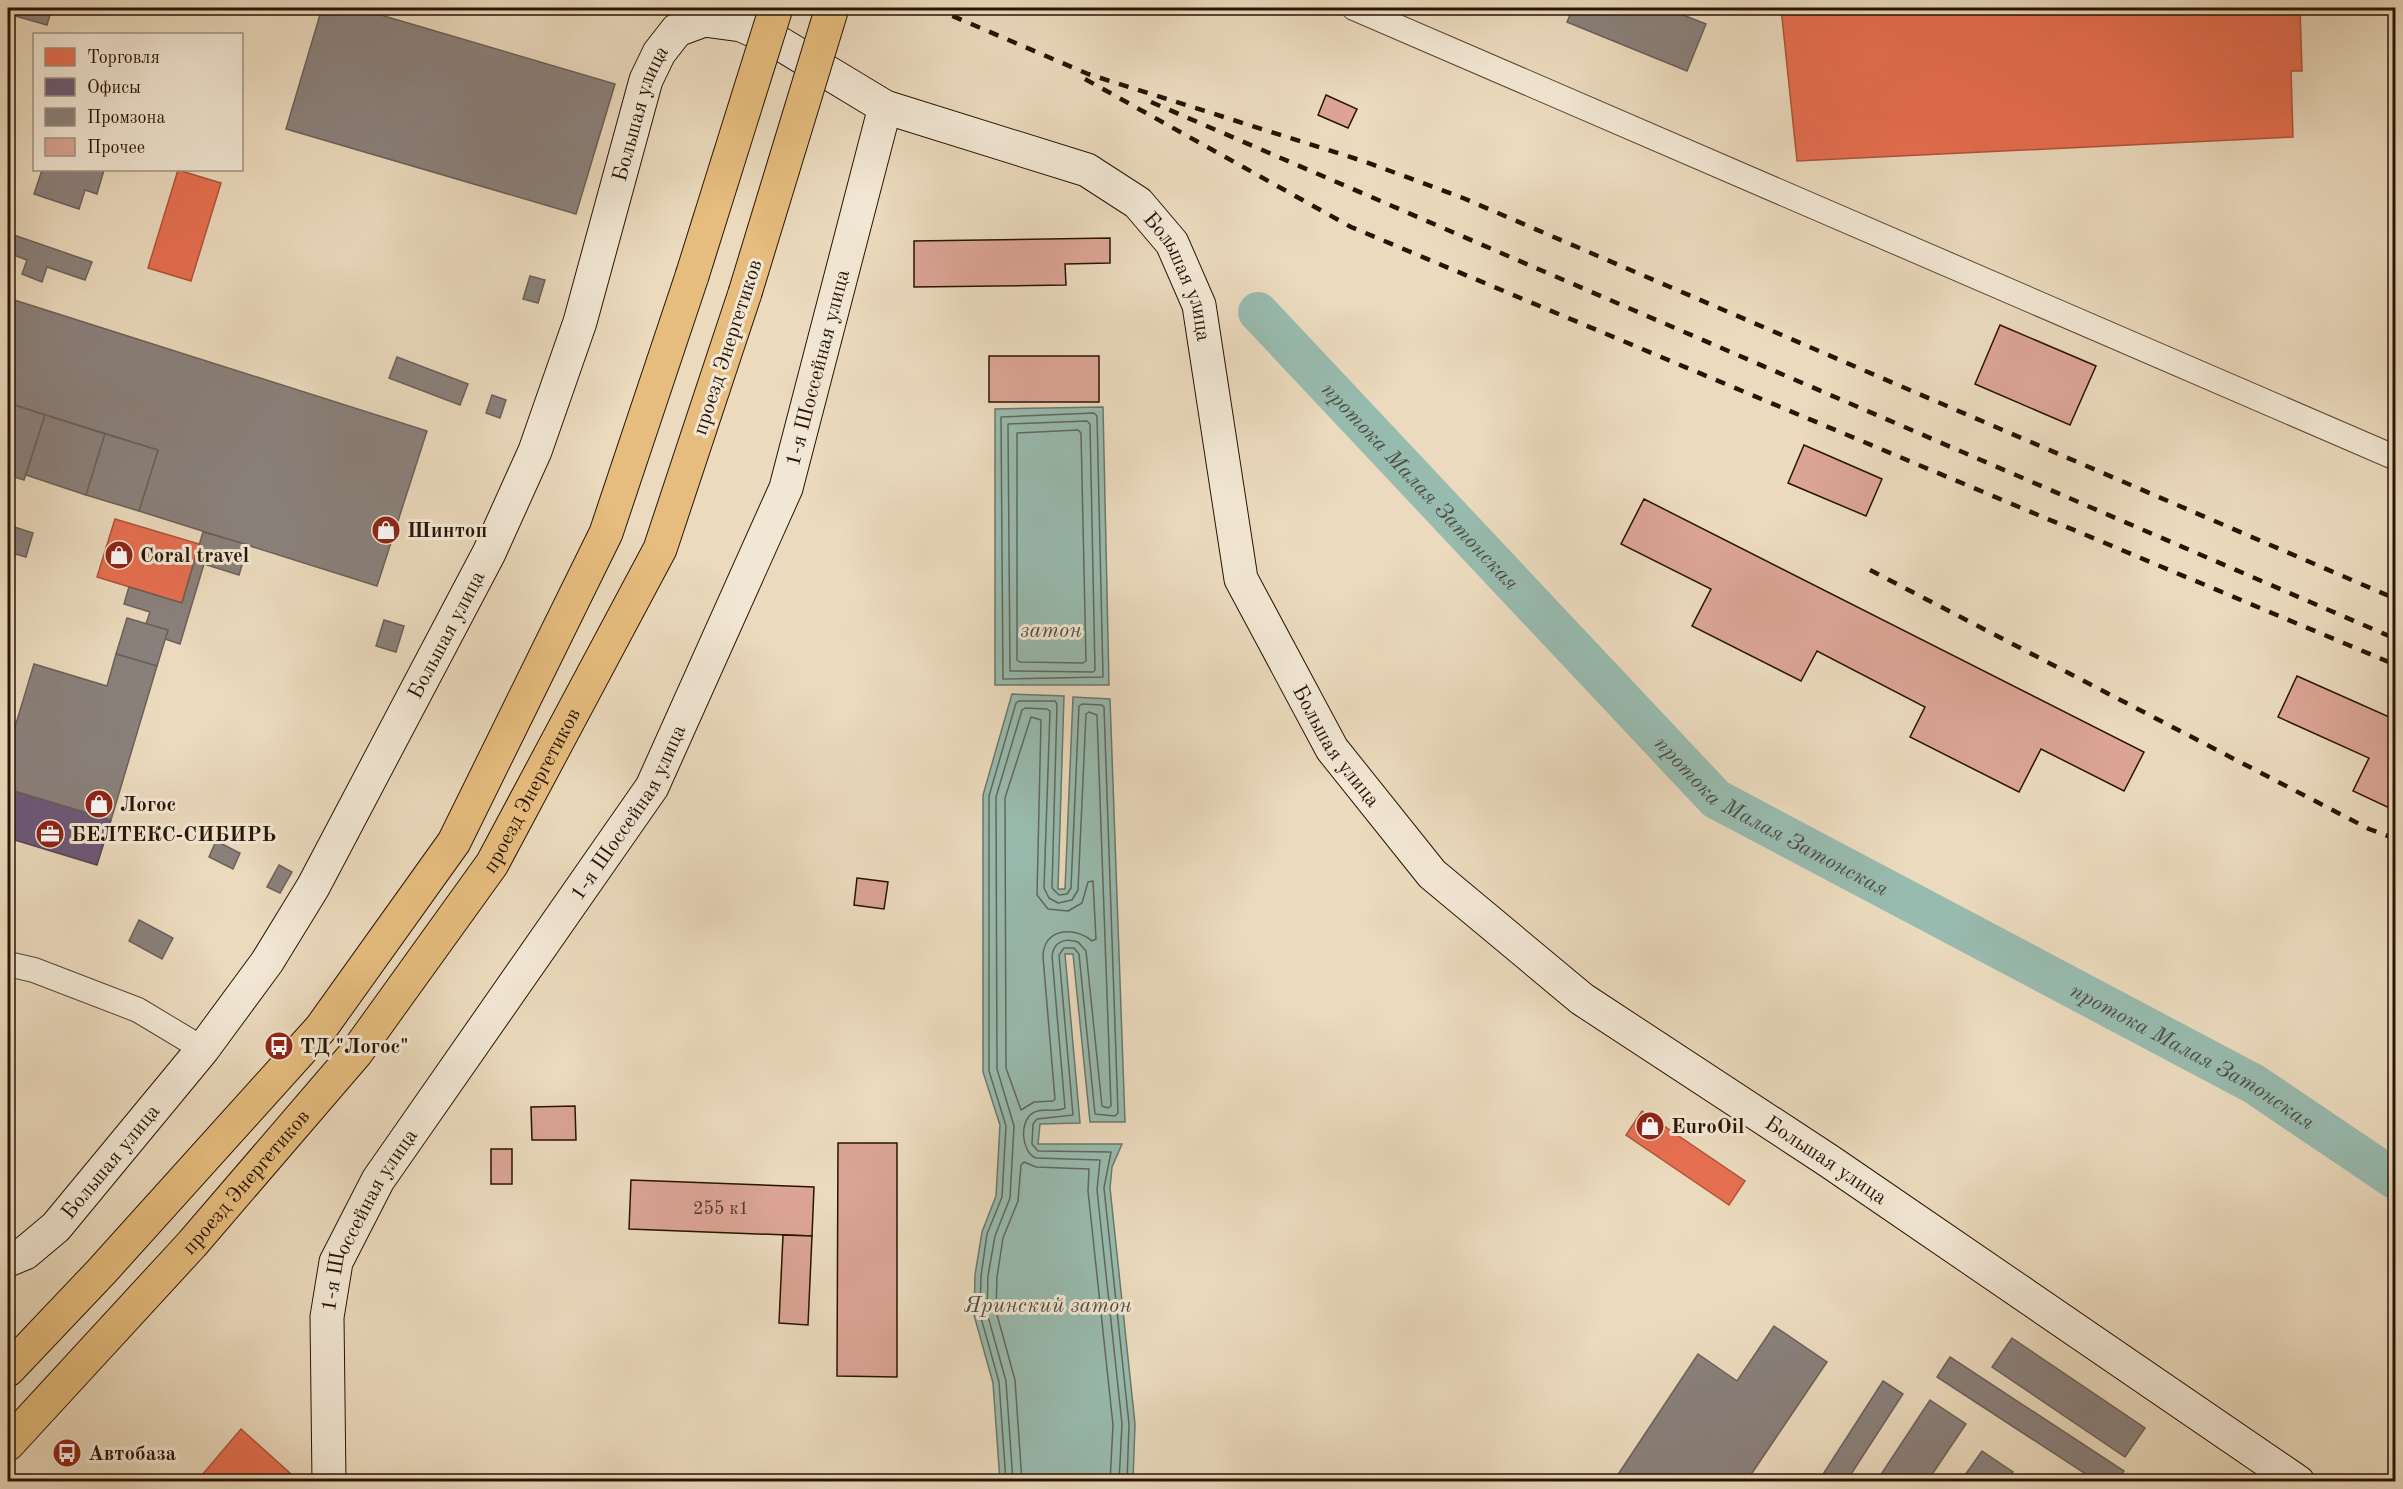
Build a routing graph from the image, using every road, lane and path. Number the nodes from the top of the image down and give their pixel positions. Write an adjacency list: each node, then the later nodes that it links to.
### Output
1 (776, 8): 9 (main road, проезд Энергетиков, bridge)
2 (832, 8): 10 (main road, проезд Энергетиков, bridge)
3 (1354, 8): 5 (street)
4 (885, 107): 7 (main road, Большая улица); 11 (main road, 1-я Шоссейная улица); 12 (main road, Большая улица)
5 (2396, 459)
6 (8, 964): 7 (street)
7 (203, 1049): 8 (main road, Большая улица)
8 (8, 1260)
9 (8, 1370)
10 (8, 1444)
11 (329, 1482)
12 (2298, 1482)

